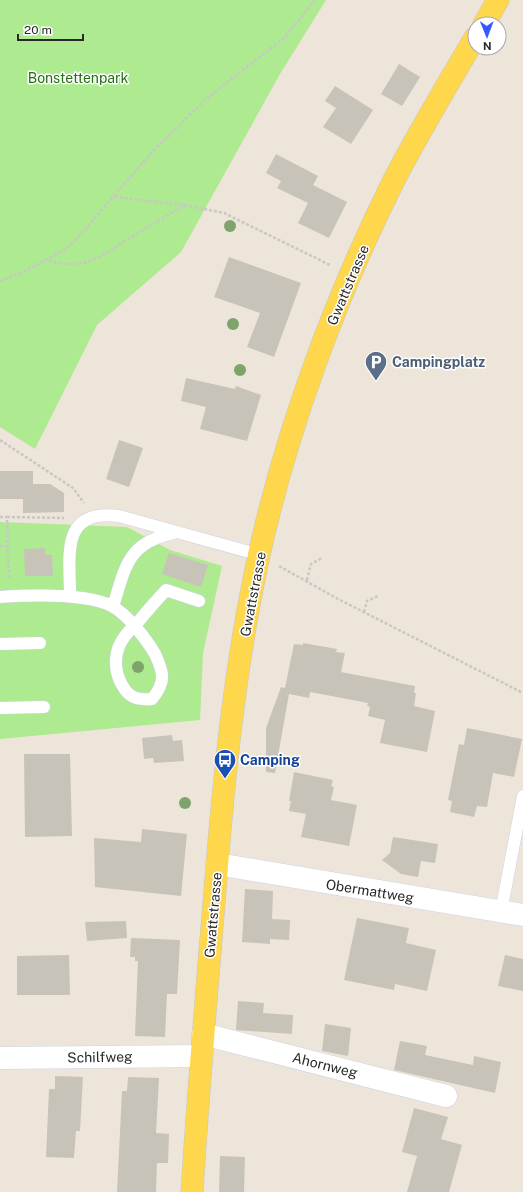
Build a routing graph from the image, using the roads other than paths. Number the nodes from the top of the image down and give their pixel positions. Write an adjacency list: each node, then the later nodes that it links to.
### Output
1 (498, 0): 2 (main road)
2 (489, 16)
3 (467, 52): 5 (main road, Gwattstrasse)
4 (177, 532): 5 (lane); 7 (lane); 9 (lane)
5 (260, 555): 16 (main road, Gwattstrasse)
6 (4, 596): 7 (lane)
7 (70, 596): 9 (lane)
8 (199, 601): 10 (lane)
9 (113, 607): 10 (lane)
10 (135, 626): 10 (lane)
11 (40, 643): 12 (lane)
12 (0, 644)
13 (44, 707): 14 (lane)
14 (0, 708)
15 (523, 796): 17 (lane)
16 (217, 864): 17 (street, Obermattweg); 19 (main road, Gwattstrasse)
17 (501, 912): 18 (street, Obermattweg)
18 (523, 915)
19 (203, 1034): 20 (main road, Gwattstrasse); 22 (street, Ahornweg)
20 (201, 1056): 21 (street, Schilfweg); 23 (main road, Gwattstrasse)
21 (0, 1058)
22 (446, 1096)
23 (192, 1192)

